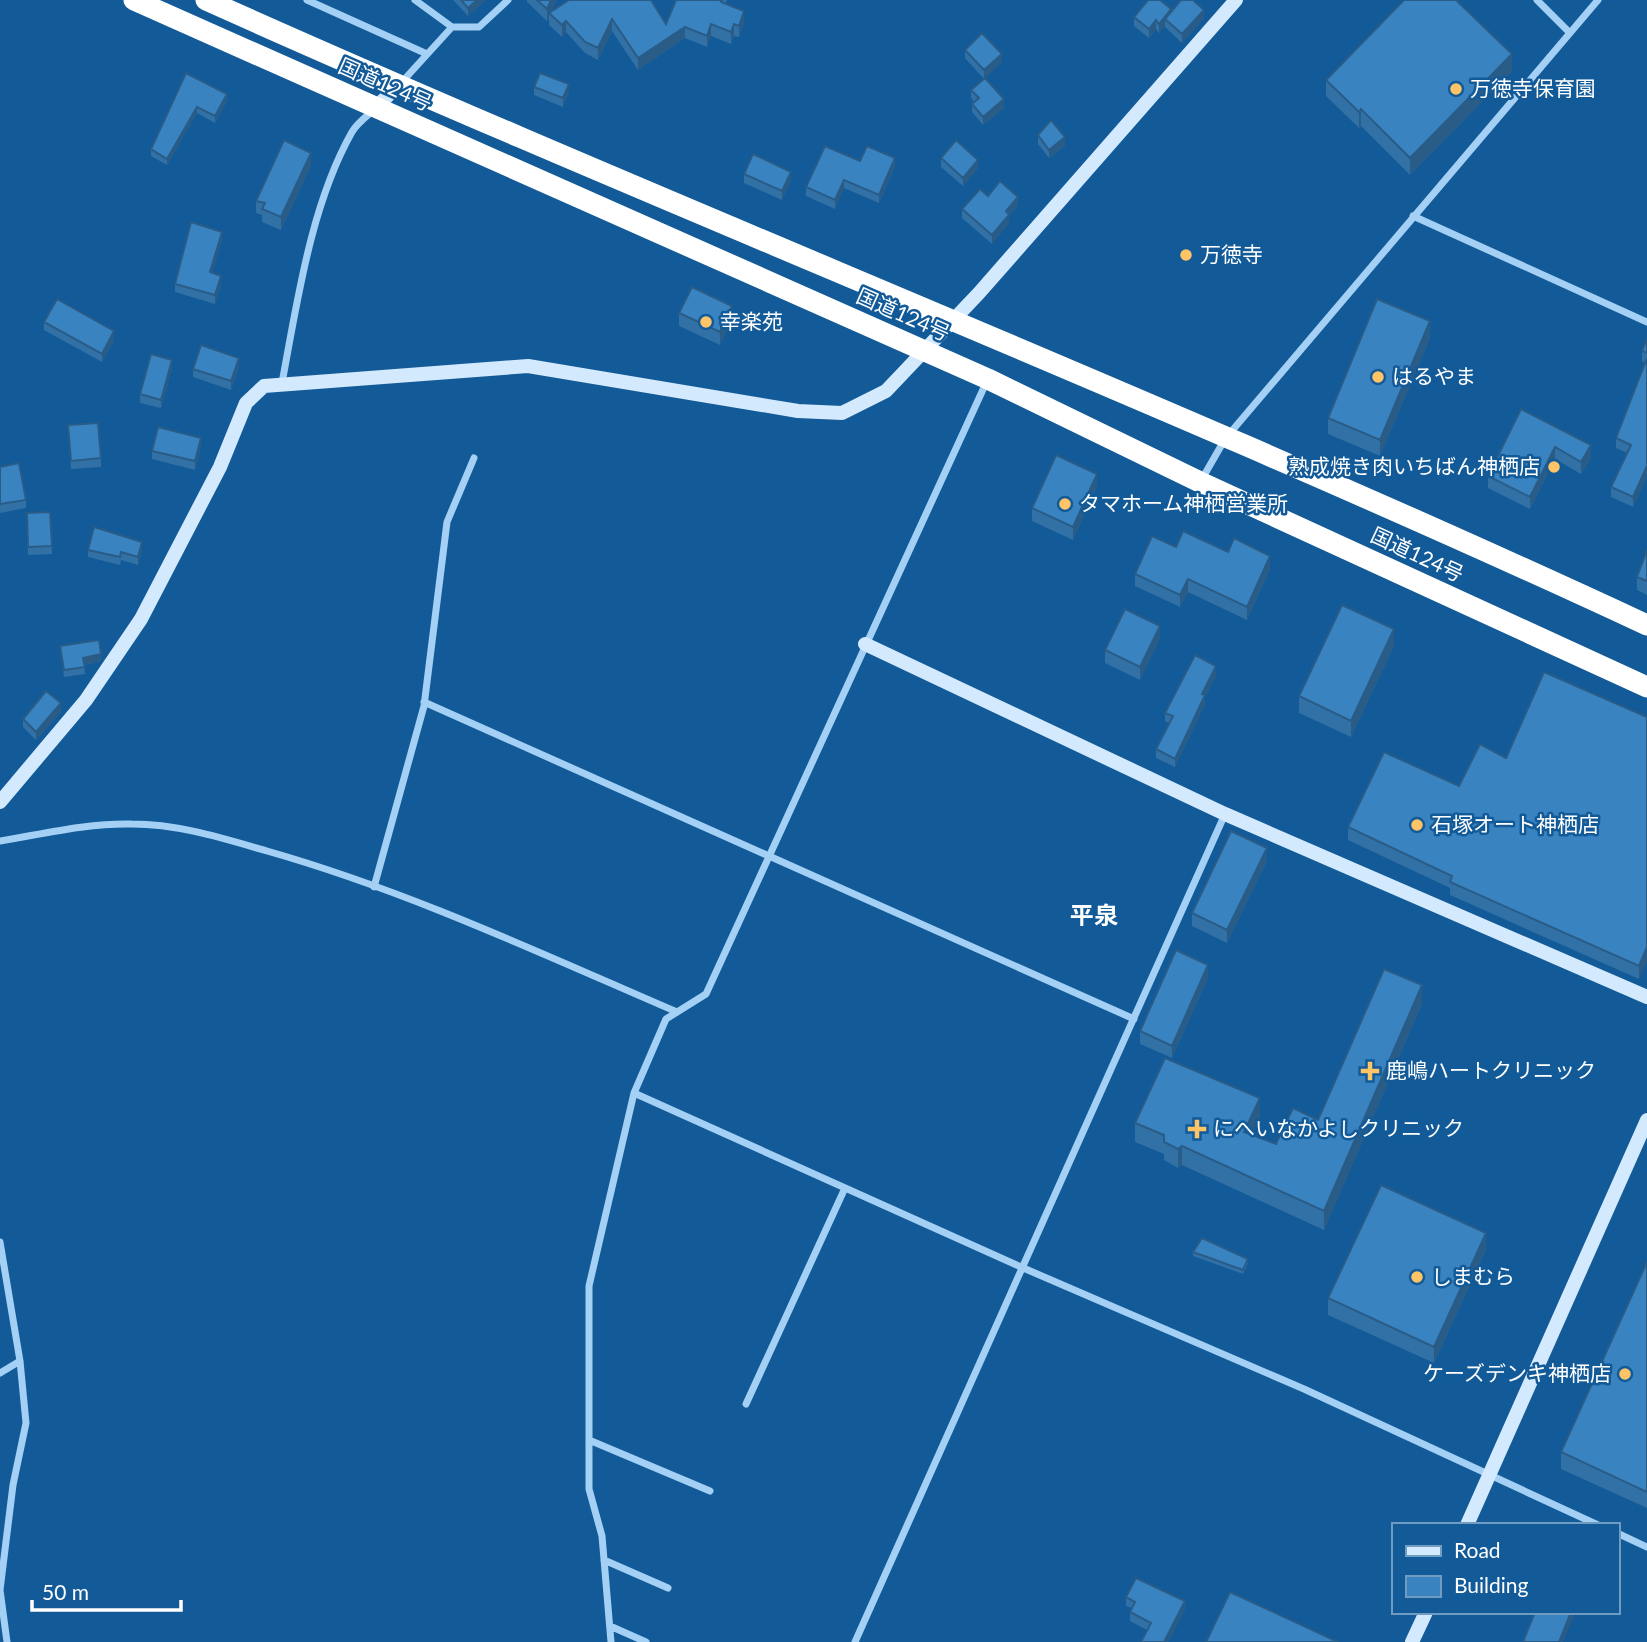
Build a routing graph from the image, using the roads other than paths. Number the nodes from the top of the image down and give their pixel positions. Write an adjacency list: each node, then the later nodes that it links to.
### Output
1 (134, 0): 13 (highway, 国道124号)
2 (206, 0): 12 (highway, 国道124号)
3 (307, 0): 11 (street)
4 (415, 0): 9 (street)
5 (508, 0): 9 (street)
6 (1236, 0): 15 (street)
7 (1537, 0): 10 (street)
8 (1598, 0): 10 (street)
9 (452, 27): 11 (street)
10 (1570, 33): 14 (street)
11 (427, 54): 12 (street)
12 (398, 86): 13 (street); 15 (highway, 国道124号)
13 (375, 108): 17 (highway, 国道124号); 19 (street)
14 (1413, 216): 16 (street); 20 (street)
15 (951, 321): 17 (street); 20 (highway, 国道124号)
16 (1647, 322)
17 (923, 351): 18 (highway, 国道124号); 19 (street)
18 (988, 379): 22 (highway, 国道124号); 24 (street)
19 (282, 383): 27 (street)
20 (1225, 439): 22 (street); 23 (highway, 国道124号)
21 (474, 457): 26 (street)
22 (1200, 482): 25 (highway, 国道124号)
23 (1647, 625)
24 (865, 644): 28 (street); 30 (street)
25 (1647, 687)
26 (424, 702): 30 (street); 31 (street)
27 (0, 802)
28 (1225, 814): 32 (street); 34 (street)
29 (0, 841): 31 (street)
30 (770, 855): 33 (street); 34 (street)
31 (374, 887): 33 (street)
32 (1647, 998)
33 (677, 1012): 35 (street)
34 (1134, 1019): 39 (street)
35 (634, 1093): 37 (street); 43 (street)
36 (1647, 1120): 44 (street)
37 (845, 1188): 39 (street); 42 (street)
38 (0, 1242): 40 (street)
39 (1021, 1267): 44 (street); 57 (street)
40 (20, 1361): 41 (street); 54 (street)
41 (0, 1373)
42 (746, 1404)
43 (589, 1440): 45 (street); 50 (street)
44 (1490, 1475): 46 (street); 47 (street)
45 (710, 1492)
46 (1468, 1523)
47 (1594, 1523)
48 (1619, 1535): 49 (street)
49 (1647, 1547)
50 (604, 1560): 51 (street); 53 (street)
51 (668, 1588)
52 (1425, 1614): 58 (street)
53 (610, 1626): 55 (street); 56 (street)
54 (6, 1642)
55 (611, 1642)
56 (646, 1642)
57 (855, 1642)
58 (1412, 1642)

